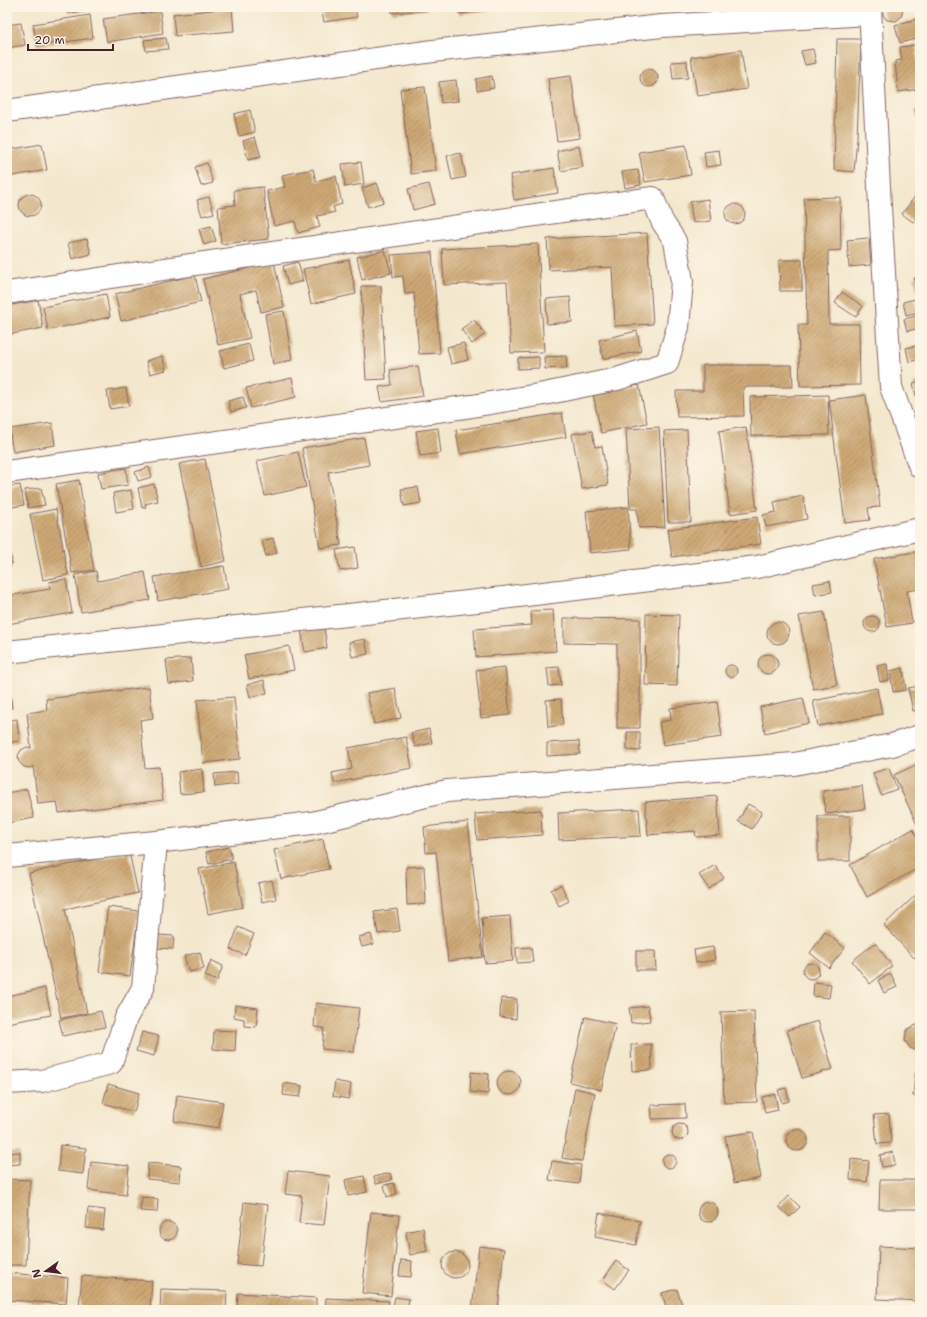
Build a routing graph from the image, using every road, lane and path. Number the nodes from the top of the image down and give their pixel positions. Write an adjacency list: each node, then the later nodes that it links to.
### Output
1 (870, 10): 2 (street); 4 (street)
2 (7, 112)
3 (7, 293): 5 (street)
4 (920, 467)
5 (7, 472)
6 (920, 529): 7 (street)
7 (7, 652)
8 (920, 736): 9 (street)
9 (156, 842): 10 (street); 11 (street)
10 (7, 856)
11 (7, 1083)

